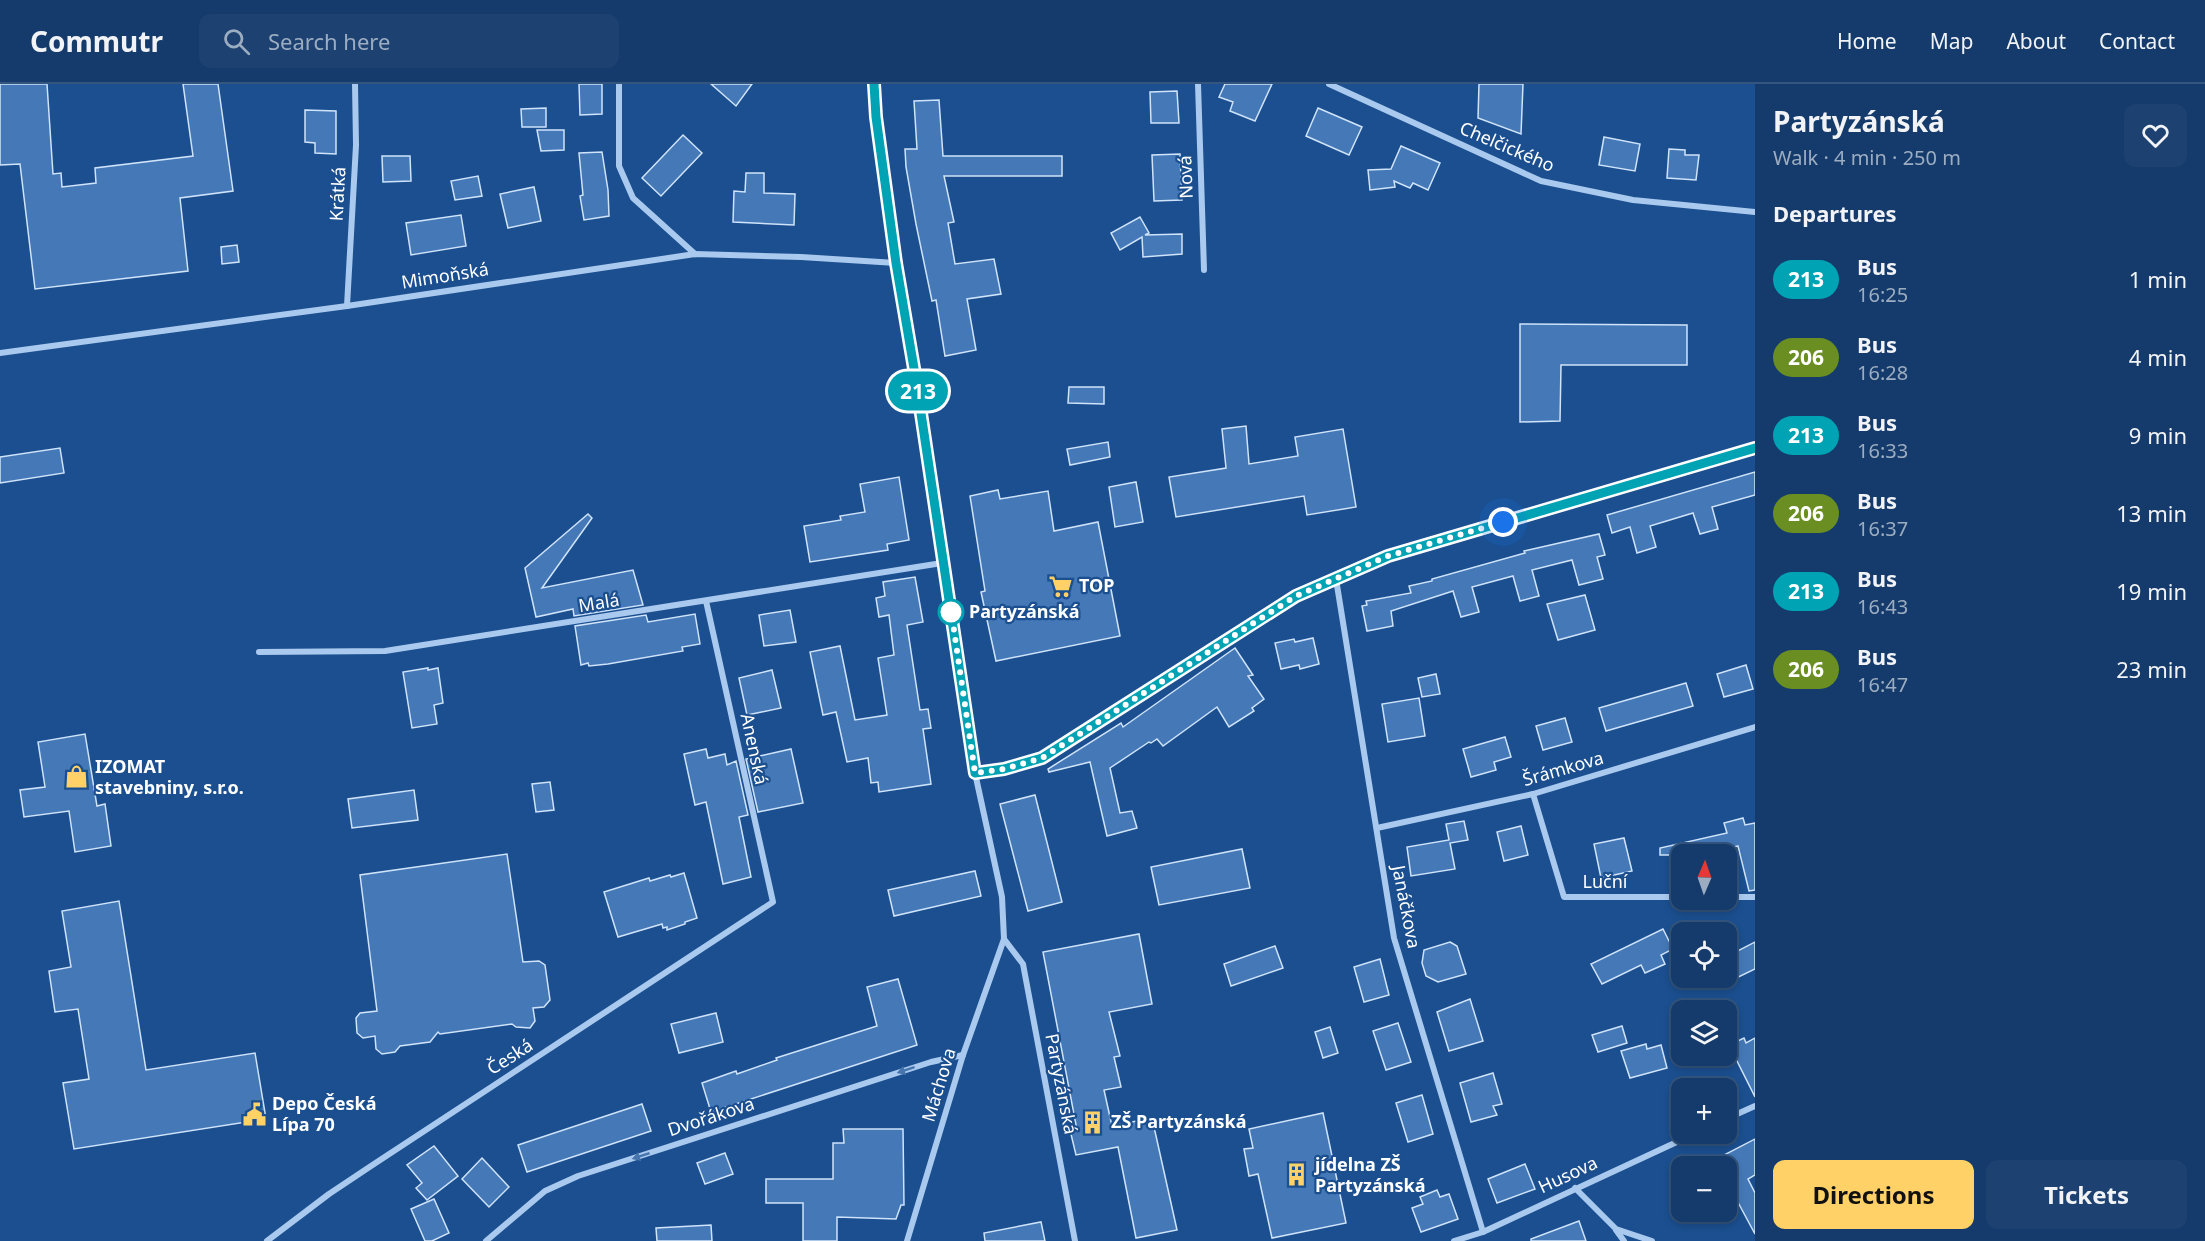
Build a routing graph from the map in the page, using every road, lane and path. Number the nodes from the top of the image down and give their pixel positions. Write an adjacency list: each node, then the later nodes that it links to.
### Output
1 (355, 84): 10 (street, Krátká)
2 (619, 84): 7 (street)
3 (874, 84): 8 (street)
4 (1198, 84): 9 (street, Nová)
5 (1329, 84): 6 (street, Chelčického)
6 (1755, 212)
7 (695, 254): 8 (street, Mimoňská); 10 (street, Mimoňská)
8 (896, 263): 13 (street)
9 (1204, 270)
10 (347, 306): 11 (street, Mimoňská)
11 (0, 353)
12 (1755, 448): 14 (street)
13 (942, 563): 15 (street, Malá); 18 (street)
14 (1336, 579): 18 (street); 20 (street, Janáčkova)
15 (706, 601): 16 (street, Malá); 24 (street, Anenská)
16 (259, 652)
17 (1755, 727): 19 (street, Šrámkova)
18 (975, 773): 25 (street)
19 (1533, 794): 20 (street, Šrámkova); 21 (street, Luční)
20 (1377, 828): 32 (street, Janáčkova)
21 (1671, 897)
22 (1737, 897): 23 (street)
23 (1755, 897)
24 (773, 902): 33 (street, Česká)
25 (1004, 939): 26 (street, Máchova); 36 (street, Partyzánská)
26 (963, 1055): 34 (street, Dvořákova, one-way to 34); 35 (street, Máchova)
27 (1755, 1106): 28 (street)
28 (1737, 1114)
29 (1672, 1144): 30 (street, Husova)
30 (1575, 1188): 31 (street); 32 (street, Husova)
31 (1616, 1229): 38 (street); 39 (street)
32 (1483, 1232): 37 (street, Husova)
33 (267, 1241)
34 (486, 1241)
35 (907, 1241)
36 (1075, 1241)
37 (1454, 1241)
38 (1624, 1241)
39 (1652, 1241)

